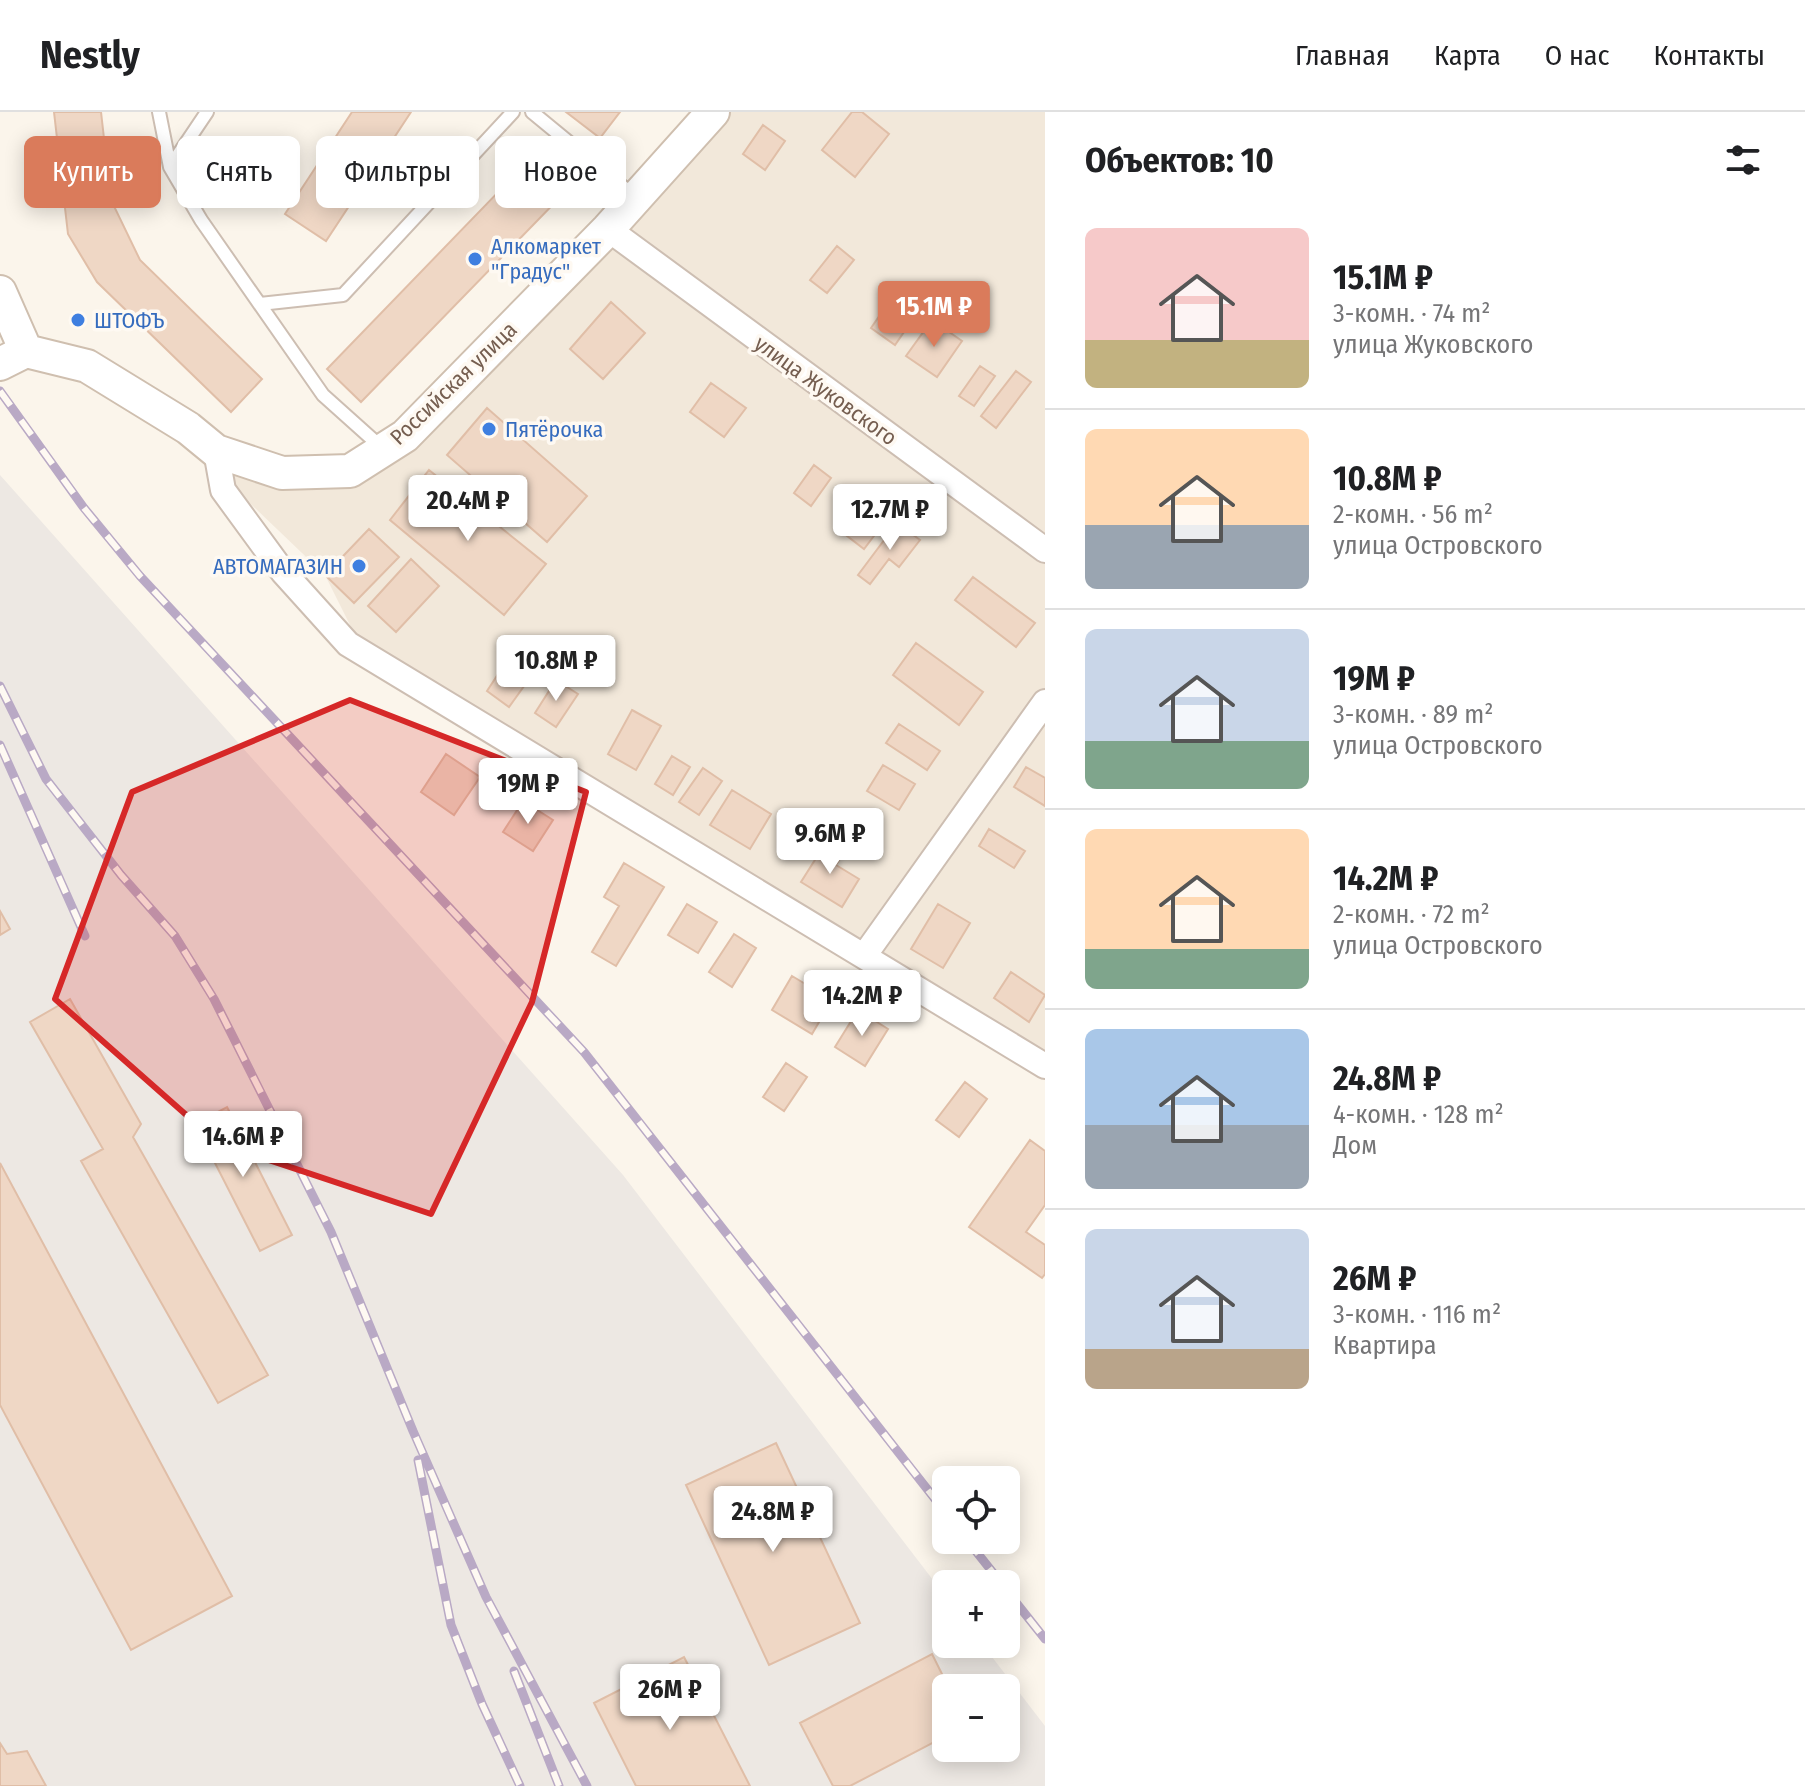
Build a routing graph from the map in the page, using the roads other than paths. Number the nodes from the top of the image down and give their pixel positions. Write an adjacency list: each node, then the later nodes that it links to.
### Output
1 (159, 112): 6 (lane)
2 (207, 112): 6 (lane)
3 (513, 112): 10 (lane)
4 (532, 112): 7 (lane)
5 (713, 112): 7 (main road, Российская улица)
6 (170, 167): 10 (lane)
7 (636, 198): 8 (main road, Российская улица)
8 (608, 229): 12 (main road, Российская улица); 14 (street, улица Жуковского)
9 (0, 292): 11 (main road)
10 (260, 304): 12 (lane)
11 (13, 358): 13 (main road, Российская улица)
12 (383, 449): 13 (main road, Российская улица)
13 (216, 451): 16 (street)
14 (1045, 550)
15 (1045, 702): 16 (street)
16 (864, 956): 17 (street)
17 (1045, 1066)

